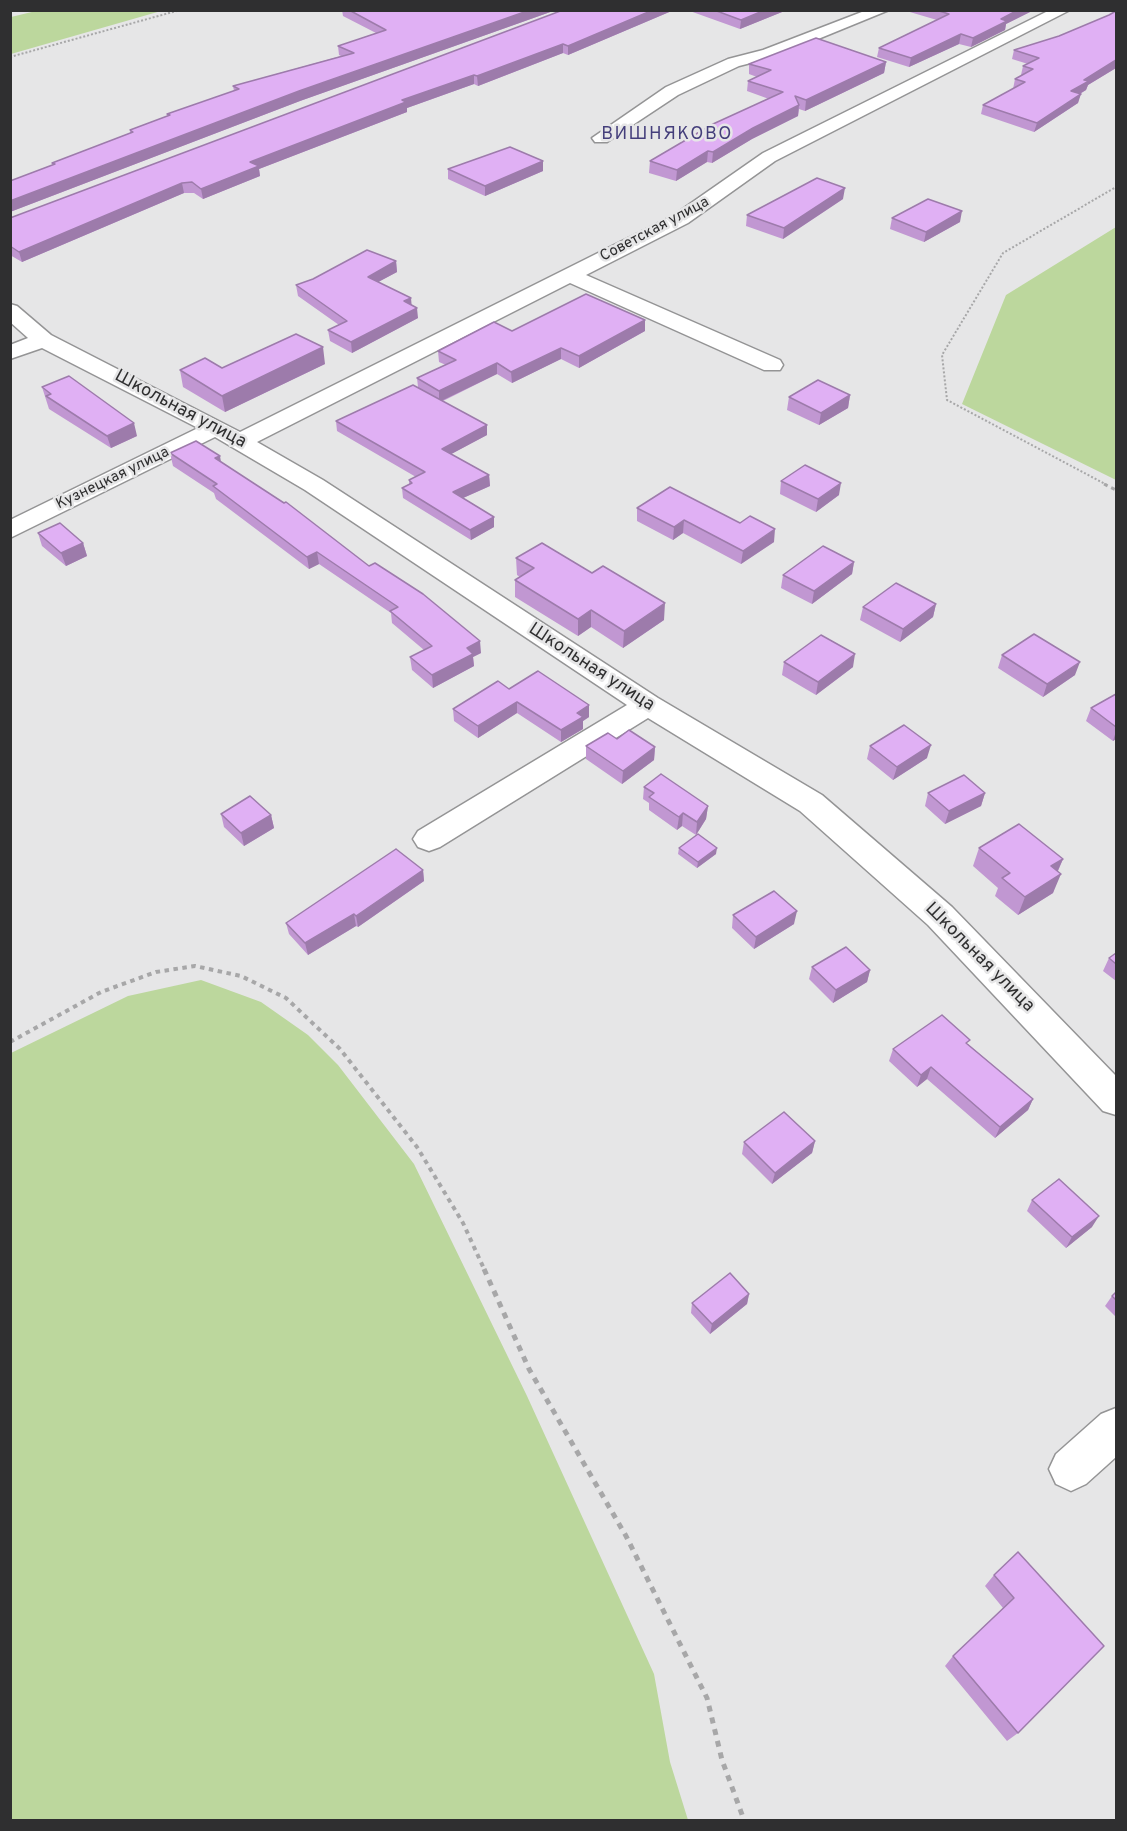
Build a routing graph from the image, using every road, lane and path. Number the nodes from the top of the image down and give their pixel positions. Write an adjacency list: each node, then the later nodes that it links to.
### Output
1 (180, 10): 4 (path)
2 (882, 10): 5 (street)
3 (1063, 10): 7 (street, Советская улица)
4 (10, 57)
5 (602, 138)
6 (1116, 186): 13 (path)
7 (569, 275): 11 (street); 12 (street, Советская улица)
8 (10, 310): 9 (street, Школьная улица)
9 (43, 340): 10 (street); 12 (street, Школьная улица)
10 (10, 352)
11 (772, 365)
12 (229, 435): 14 (street, Кузнецкая улица); 15 (street, Школьная улица)
13 (1116, 490)
14 (10, 530)
15 (648, 705): 16 (street); 18 (street, Школьная улица)
16 (429, 839)
17 (10, 1042): 21 (path)
18 (1116, 1100)
19 (1116, 1429): 20 (street)
20 (1071, 1469)
21 (744, 1821)

